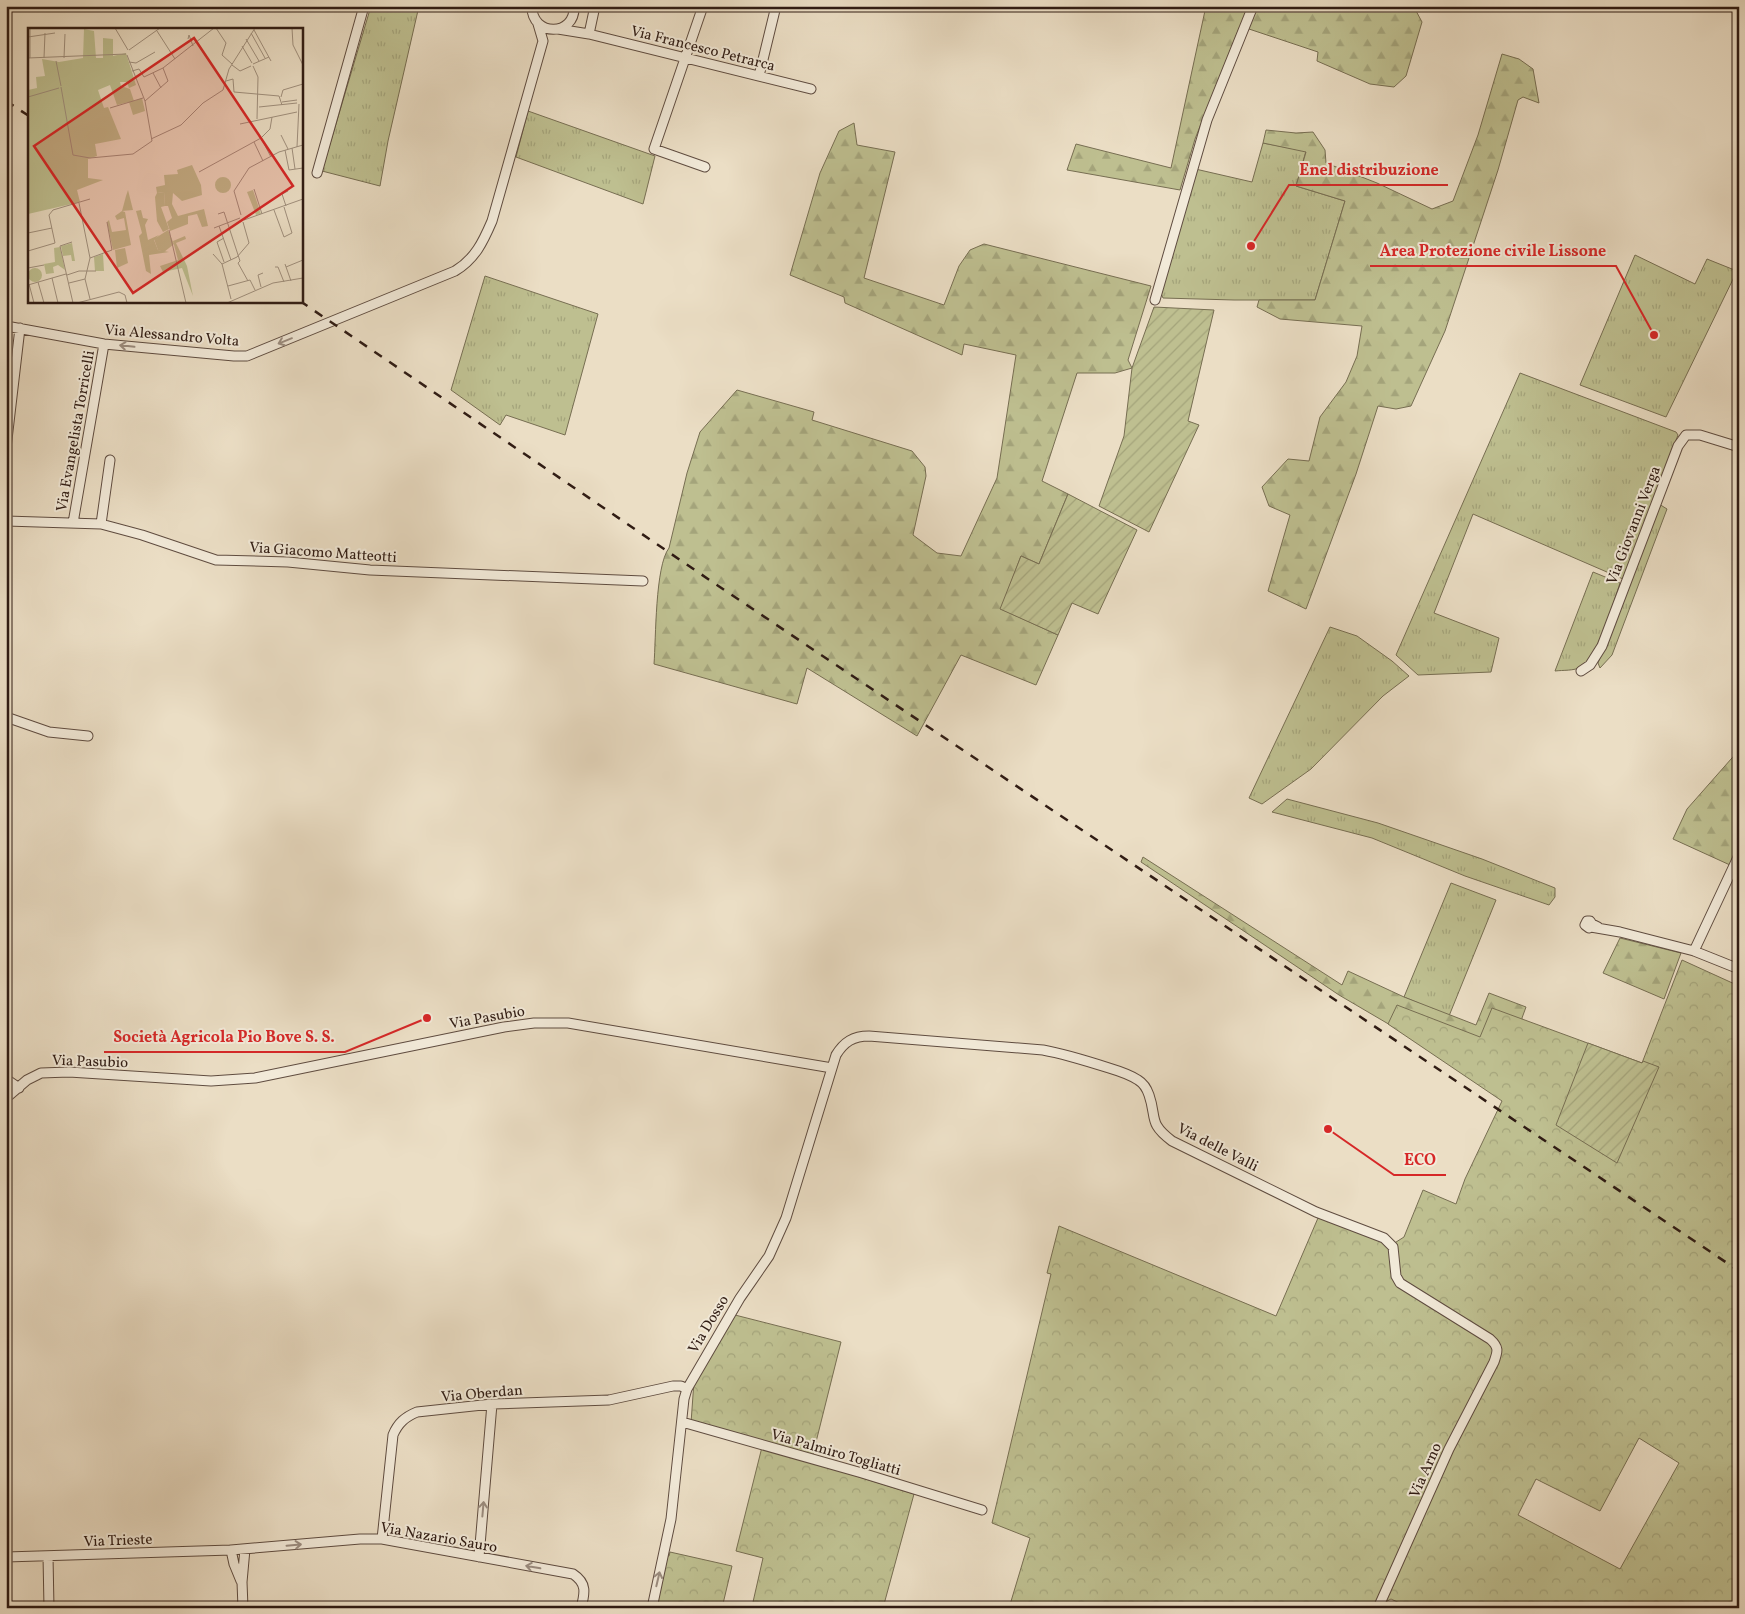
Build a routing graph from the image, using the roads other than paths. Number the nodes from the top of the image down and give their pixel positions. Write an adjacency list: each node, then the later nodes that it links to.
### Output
1 (364, 6): 16 (street)
2 (596, 6): 10 (street)
3 (702, 6): 12 (street)
4 (776, 6): 13 (street)
5 (1254, 6): 17 (street)
6 (532, 7): 8 (street)
7 (574, 10): 9 (street); 10 (street)
8 (538, 24): 9 (street, Via Francesco Petrarca); 11 (street)
9 (557, 29): 10 (street, Via Francesco Petrarca); 11 (street)
10 (588, 34): 12 (street, Via Francesco Petrarca)
11 (543, 41): 20 (street, Via Alessandro Volta, one-way to 20)
12 (685, 57): 13 (street, Via Francesco Petrarca); 15 (street)
13 (759, 76): 14 (street, Via Francesco Petrarca)
14 (811, 89)
15 (705, 167)
16 (317, 173)
17 (1155, 300)
18 (6, 326): 19 (street, Via Alessandro Volta)
19 (20, 328): 20 (street, Via Alessandro Volta); 22 (street)
20 (104, 344): 25 (street, Via Evangelista Torricelli)
21 (1739, 447): 28 (street, Via Giovanni Verga)
22 (6, 448)
23 (110, 460): 26 (street)
24 (6, 521): 25 (street, Via Giacomo Matteotti)
25 (73, 523): 26 (street, Via Giacomo Matteotti)
26 (101, 524): 27 (street, Via Giacomo Matteotti)
27 (643, 582)
28 (1581, 672)
29 (6, 717): 30 (street)
30 (88, 736)
31 (1739, 856): 33 (street)
32 (1587, 924): 33 (street)
33 (1694, 951): 34 (street)
34 (1739, 968)
35 (832, 1068): 37 (street, Via Pasubio); 39 (street, Via delle Valli); 40 (street, Via Dosso)
36 (6, 1079): 37 (street)
37 (19, 1088): 38 (street, Via Pasubio)
38 (6, 1098)
39 (1497, 1345): 55 (street, Via Arno)
40 (687, 1389): 41 (street, Via Oberdan); 42 (street, Via Dosso)
41 (492, 1404): 44 (street, Via Oberdan); 49 (street, one-way to 41)
42 (682, 1422): 43 (street, Via Palmiro Togliatti); 54 (street, Via Dosso, one-way to 42)
43 (982, 1510)
44 (382, 1539): 45 (street, Via Nazario Sauro, one-way to 44); 49 (street, Via Nazario Sauro)
45 (245, 1549): 46 (street, Via Nazario Sauro); 50 (street)
46 (231, 1550): 47 (street, Via Trieste); 50 (street)
47 (48, 1556): 48 (street, Via Trieste); 51 (street)
48 (6, 1557)
49 (479, 1557): 53 (street, Via Nazario Sauro, one-way to 49)
50 (242, 1582): 52 (street)
51 (50, 1608)
52 (243, 1608)
53 (581, 1608)
54 (652, 1608)
55 (1378, 1608)

